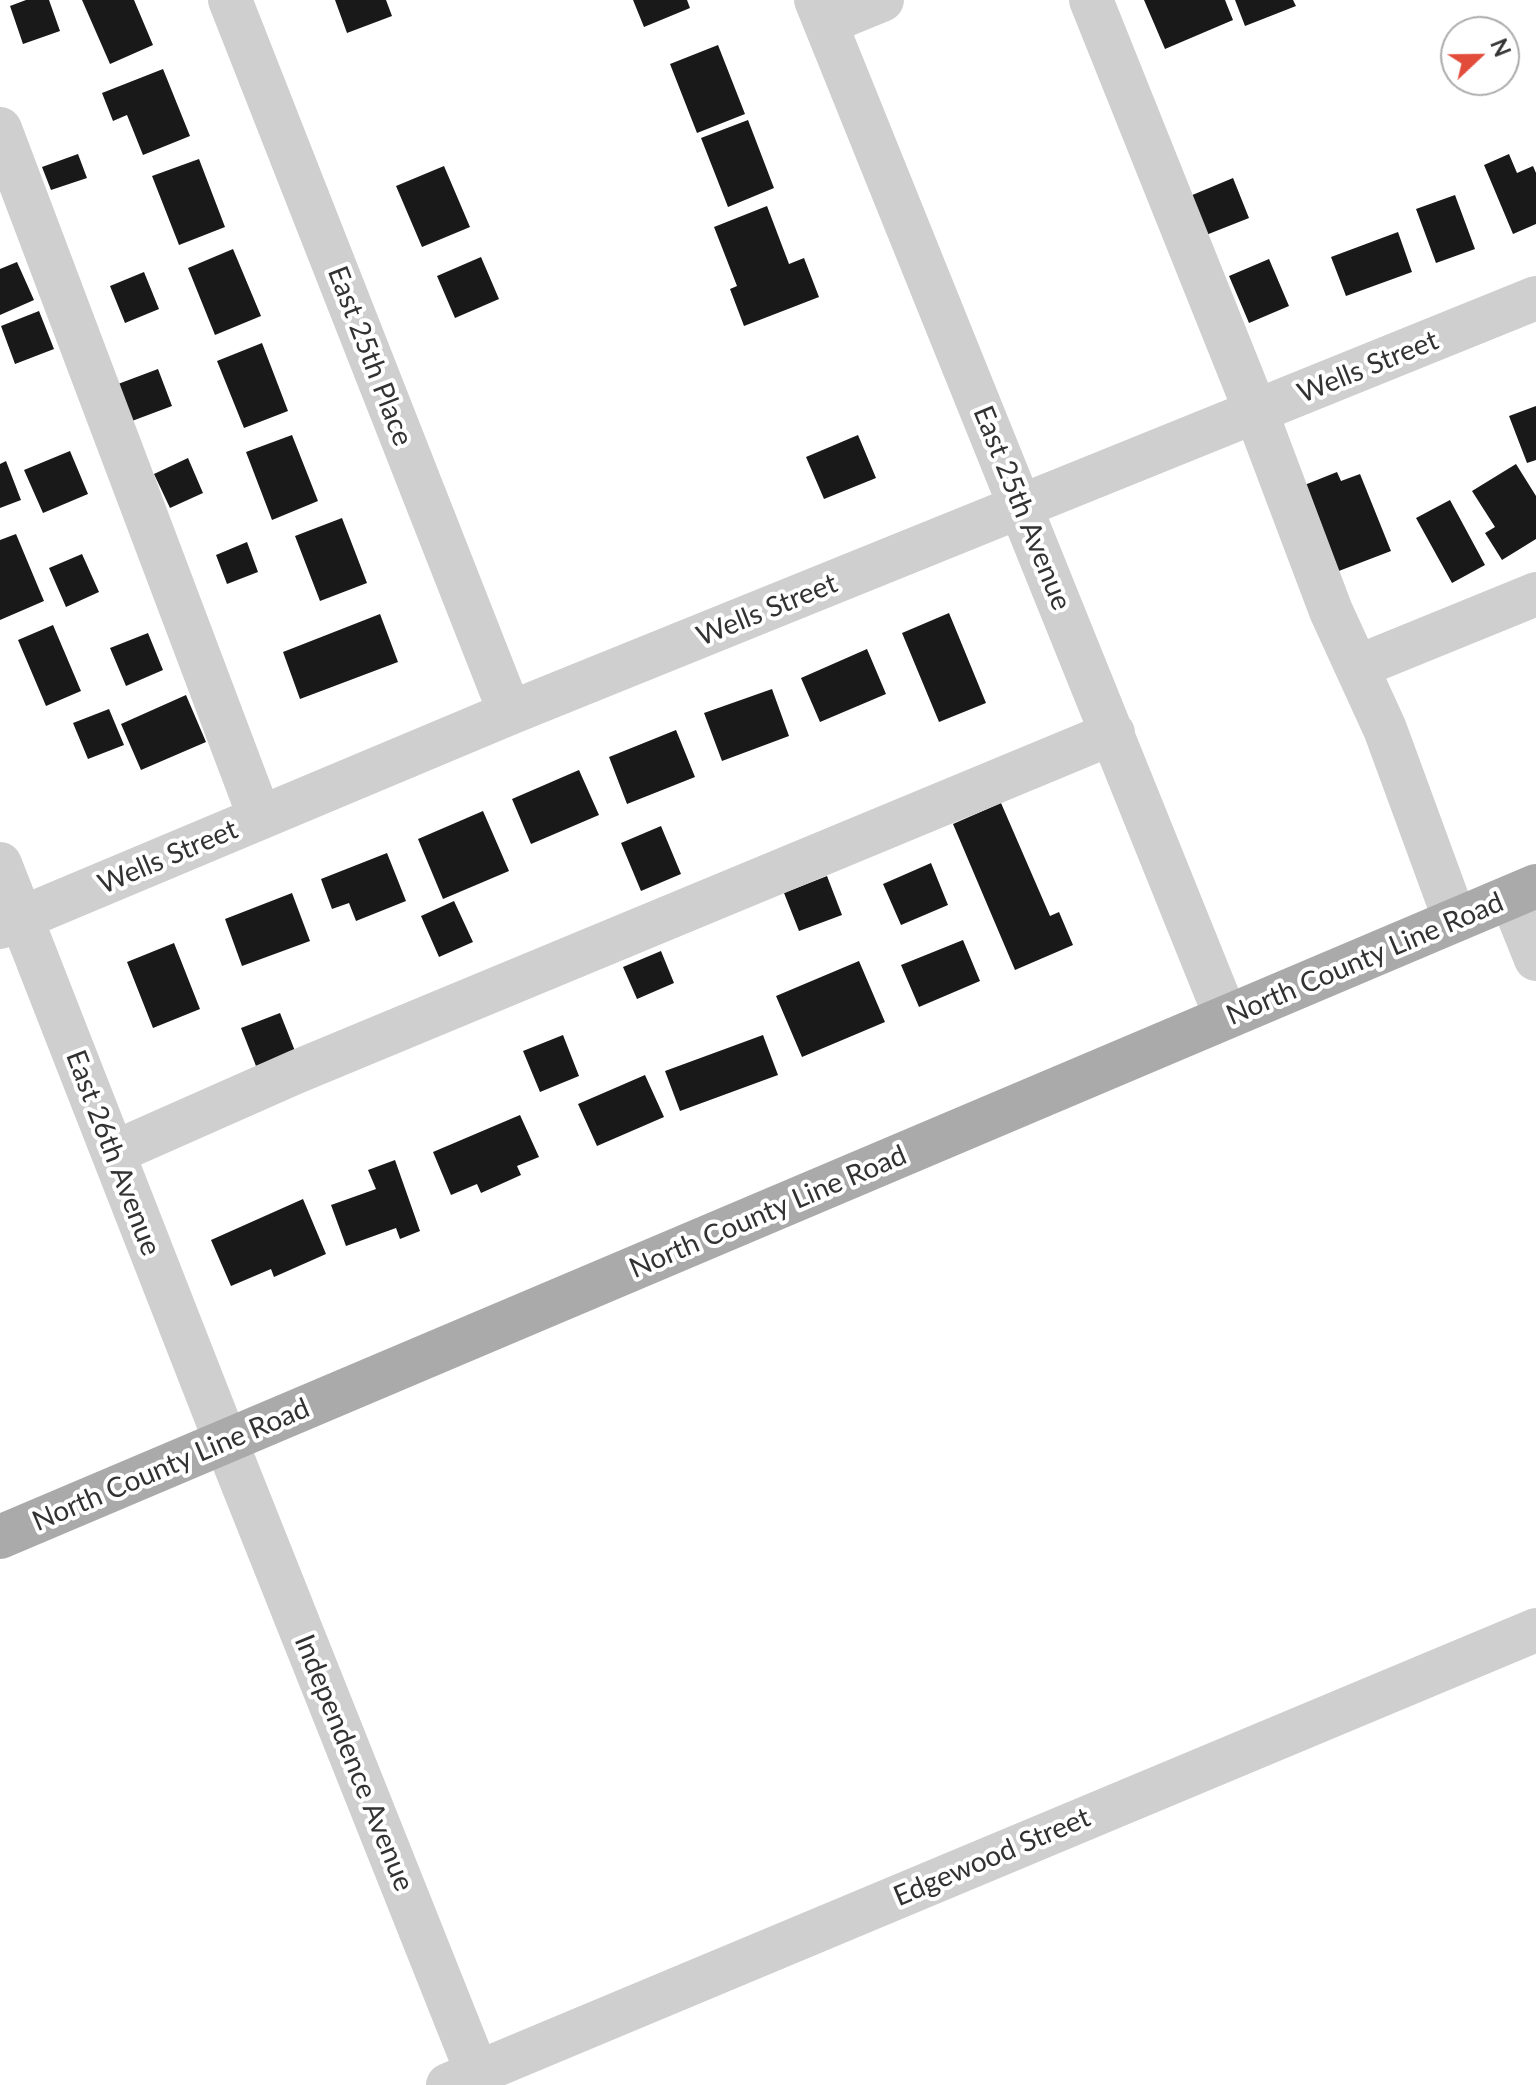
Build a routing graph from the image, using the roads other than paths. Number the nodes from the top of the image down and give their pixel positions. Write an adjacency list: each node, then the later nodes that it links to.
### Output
1 (230, 0): 11 (street, East 25th Place)
2 (882, 0): 4 (street)
3 (1091, 0): 7 (street)
4 (821, 12): 8 (street, East 25th Avenue)
5 (0, 129): 13 (street)
6 (1536, 298): 7 (street, Wells Street)
7 (1256, 412): 8 (street, Wells Street); 10 (street)
8 (1022, 507): 11 (street, Wells Street); 12 (street, East 25th Avenue)
9 (1536, 594): 10 (street)
10 (1357, 667): 16 (street)
11 (510, 713): 13 (street, Wells Street)
12 (1113, 733): 19 (street, East 25th Avenue); 20 (street)
13 (260, 818): 17 (street, Wells Street)
14 (0, 864): 17 (street, East 26th Avenue)
15 (1524, 891): 16 (main road, North County Line Road); 18 (street)
16 (1455, 920): 19 (main road, North County Line Road)
17 (10, 923): 20 (street, East 26th Avenue)
18 (1536, 959)
19 (1226, 1017): 21 (main road, North County Line Road)
20 (113, 1153): 21 (street, East 26th Avenue)
21 (226, 1442): 22 (main road, North County Line Road); 24 (street, Independence Avenue)
22 (0, 1537)
23 (1536, 1630): 24 (street, Edgewood Street)
24 (469, 2081)

